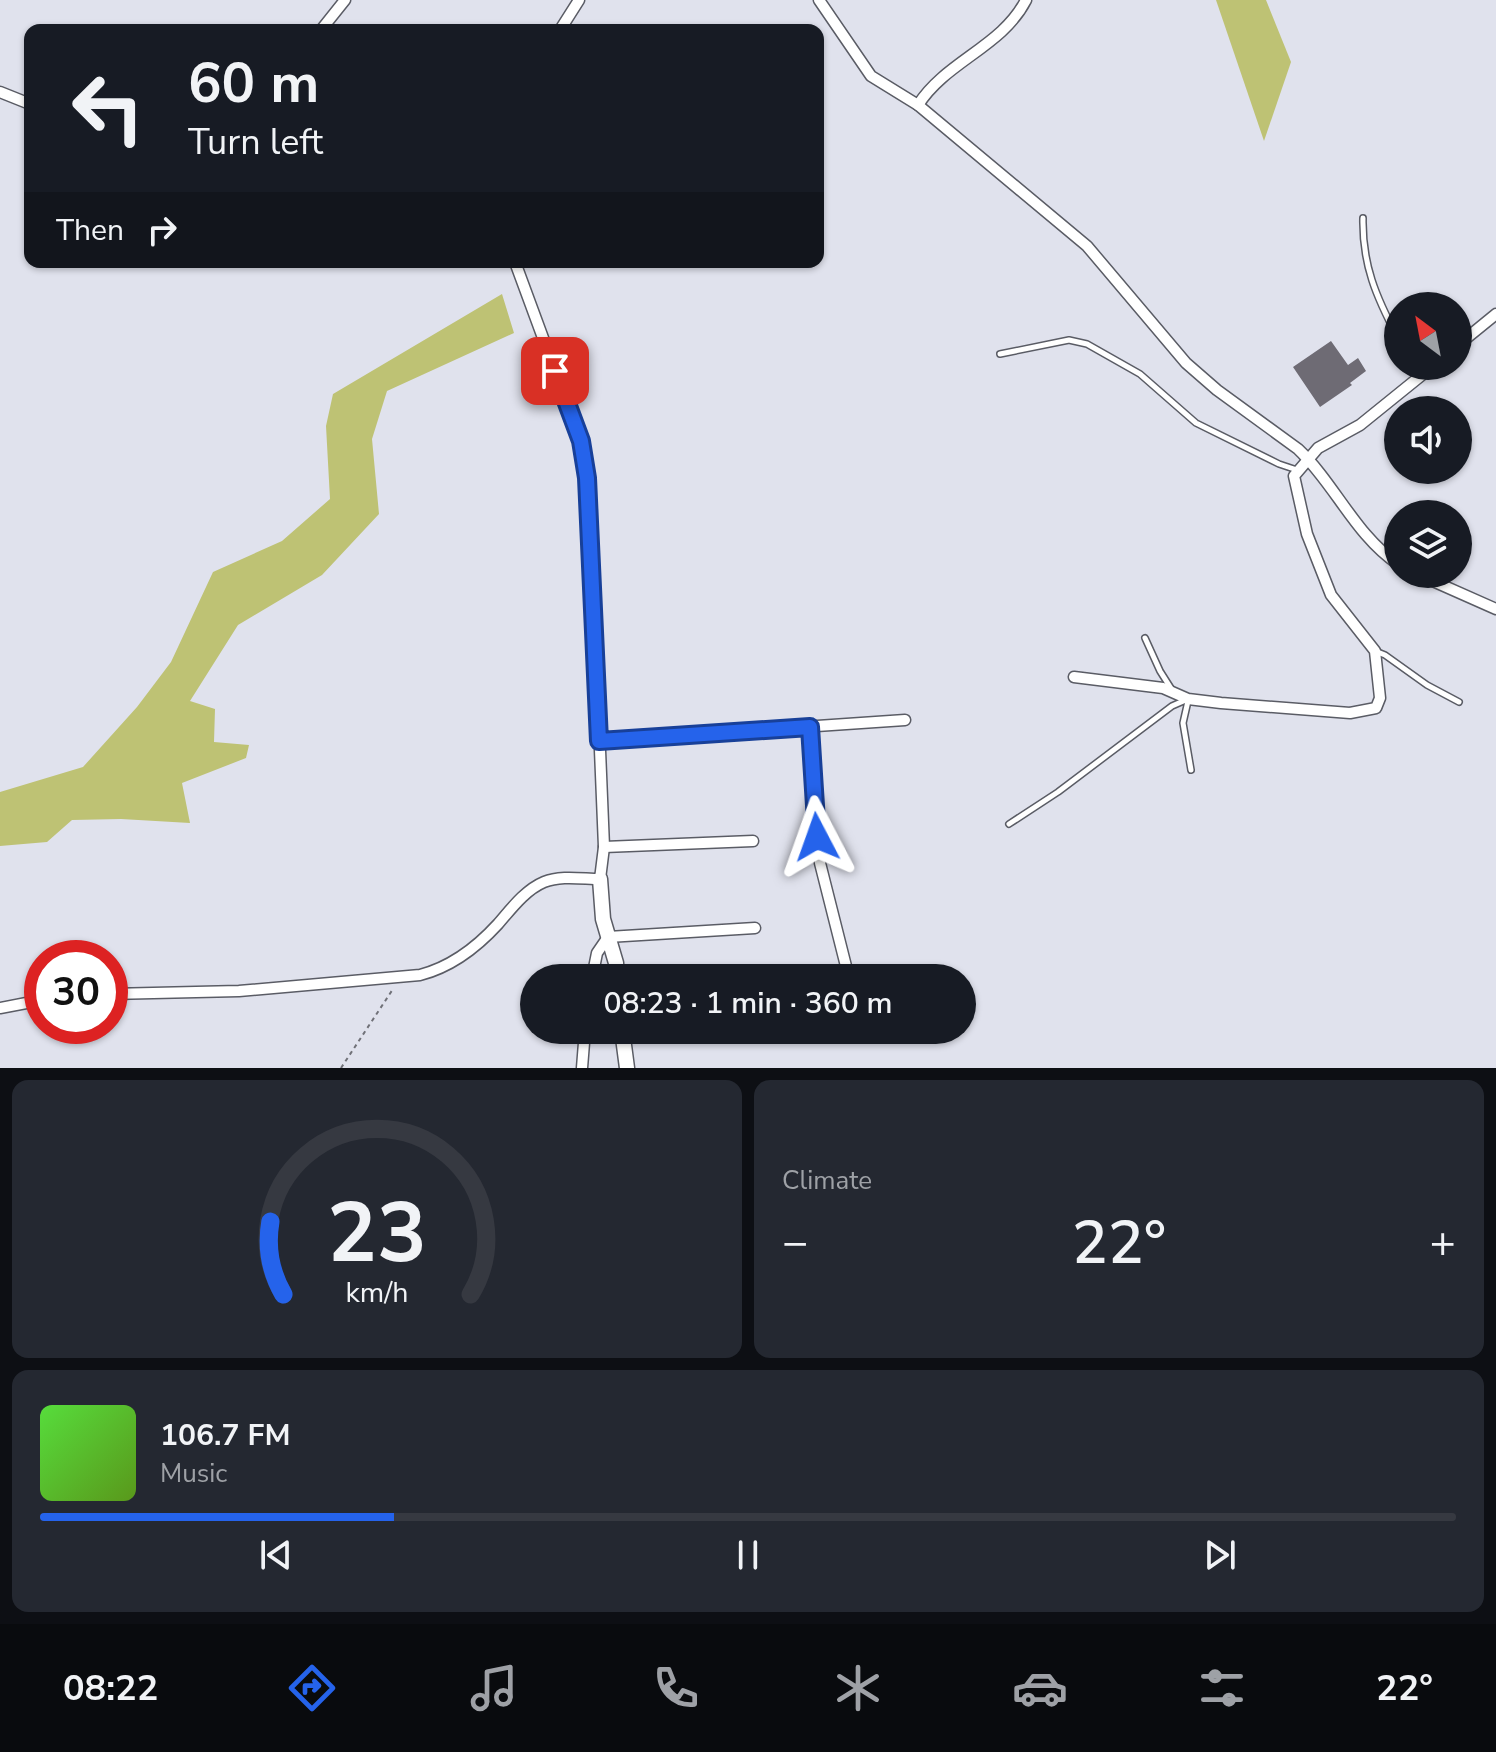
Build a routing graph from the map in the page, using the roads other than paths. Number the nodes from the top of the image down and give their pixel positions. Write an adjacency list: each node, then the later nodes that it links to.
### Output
1 (345, 0): 5 (street)
2 (579, 0): 6 (street)
3 (819, 0): 9 (street)
4 (1026, 0): 9 (street)
5 (326, 24)
6 (564, 24)
7 (0, 92): 8 (street)
8 (24, 102)
9 (918, 105): 17 (street)
10 (1363, 218): 12 (lane)
11 (517, 268): 30 (street)
12 (1384, 310)
13 (1496, 314): 14 (street)
14 (1472, 334)
15 (1000, 354): 18 (lane)
16 (1416, 380): 17 (street)
17 (1309, 459): 18 (street); 19 (street)
18 (1297, 470): 23 (street)
19 (1384, 555)
20 (1449, 588): 21 (street)
21 (1496, 609)
22 (1145, 638): 25 (lane)
23 (1375, 651): 26 (street); 27 (lane)
24 (1074, 677): 25 (street)
25 (1172, 690): 26 (street)
26 (1188, 699): 31 (lane); 32 (lane)
27 (1459, 702)
28 (905, 720): 29 (street)
29 (810, 727): 30 (street); 40 (street)
30 (599, 741): 34 (street)
31 (1191, 770)
32 (1009, 824)
33 (753, 841): 34 (street)
34 (604, 847): 35 (street)
35 (600, 879): 37 (street); 41 (street)
36 (755, 928): 37 (street)
37 (608, 937): 38 (street); 39 (street)
38 (595, 964)
39 (616, 964)
40 (845, 964)
41 (128, 994)
42 (24, 1003): 43 (street)
43 (0, 1008)
44 (584, 1044): 46 (street)
45 (624, 1044): 47 (street)
46 (582, 1068)
47 (627, 1068)

